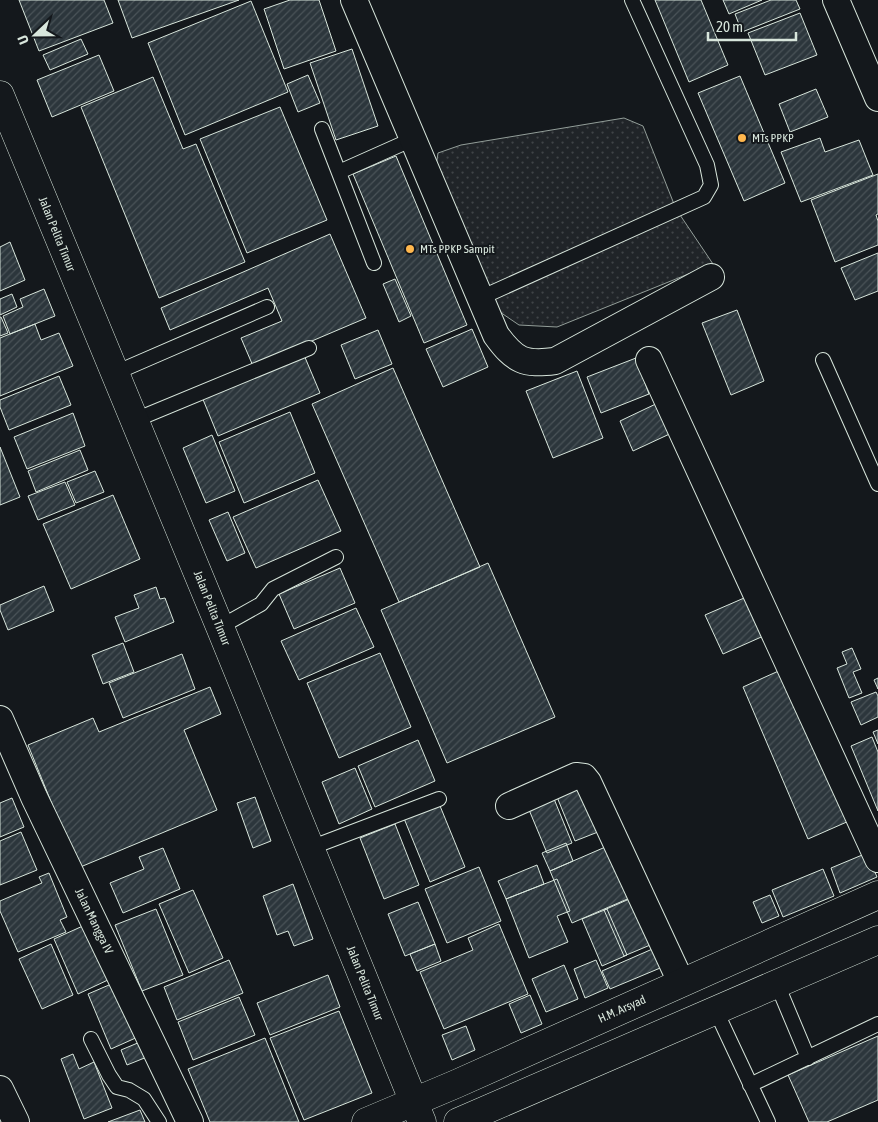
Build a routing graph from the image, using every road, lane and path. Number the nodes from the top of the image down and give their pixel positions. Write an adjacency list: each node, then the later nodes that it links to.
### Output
1 (354, 0): 7 (street)
2 (632, 0): 11 (lane)
3 (836, 0): 5 (street)
4 (0, 95): 16 (street, Jalan Pelita Timur)
5 (878, 98)
6 (322, 129): 8 (lane)
7 (412, 139): 8 (lane); 11 (street)
8 (339, 172): 9 (lane)
9 (374, 263)
10 (711, 277): 11 (street)
11 (480, 298)
12 (268, 307): 16 (lane)
13 (309, 348): 17 (lane)
14 (649, 360): 25 (street)
15 (824, 360): 18 (lane)
16 (115, 373): 17 (street, Jalan Pelita Timur)
17 (135, 420): 20 (street, Jalan Pelita Timur)
18 (878, 484)
19 (336, 556): 20 (lane)
20 (220, 627): 24 (street, Jalan Pelita Timur)
21 (0, 719): 39 (street, Jalan Mangga IV)
22 (439, 798): 24 (lane)
23 (509, 806): 28 (street)
24 (310, 848): 36 (street, Jalan Pelita Timur)
25 (878, 859)
26 (878, 895): 28 (street, H.M. Arsyad)
27 (878, 940): 29 (street)
28 (681, 982): 36 (street, H.M. Arsyad)
29 (778, 984): 30 (street); 33 (lane)
30 (716, 1011): 34 (lane); 41 (street)
31 (878, 1024): 33 (lane)
32 (90, 1038): 38 (lane)
33 (808, 1058): 34 (lane)
34 (750, 1085): 42 (lane)
35 (0, 1089): 37 (street)
36 (417, 1112): 40 (street, H.M. Arsyad)
37 (16, 1122)
38 (159, 1122)
39 (190, 1122)
40 (366, 1122)
41 (458, 1122)
42 (768, 1122)

